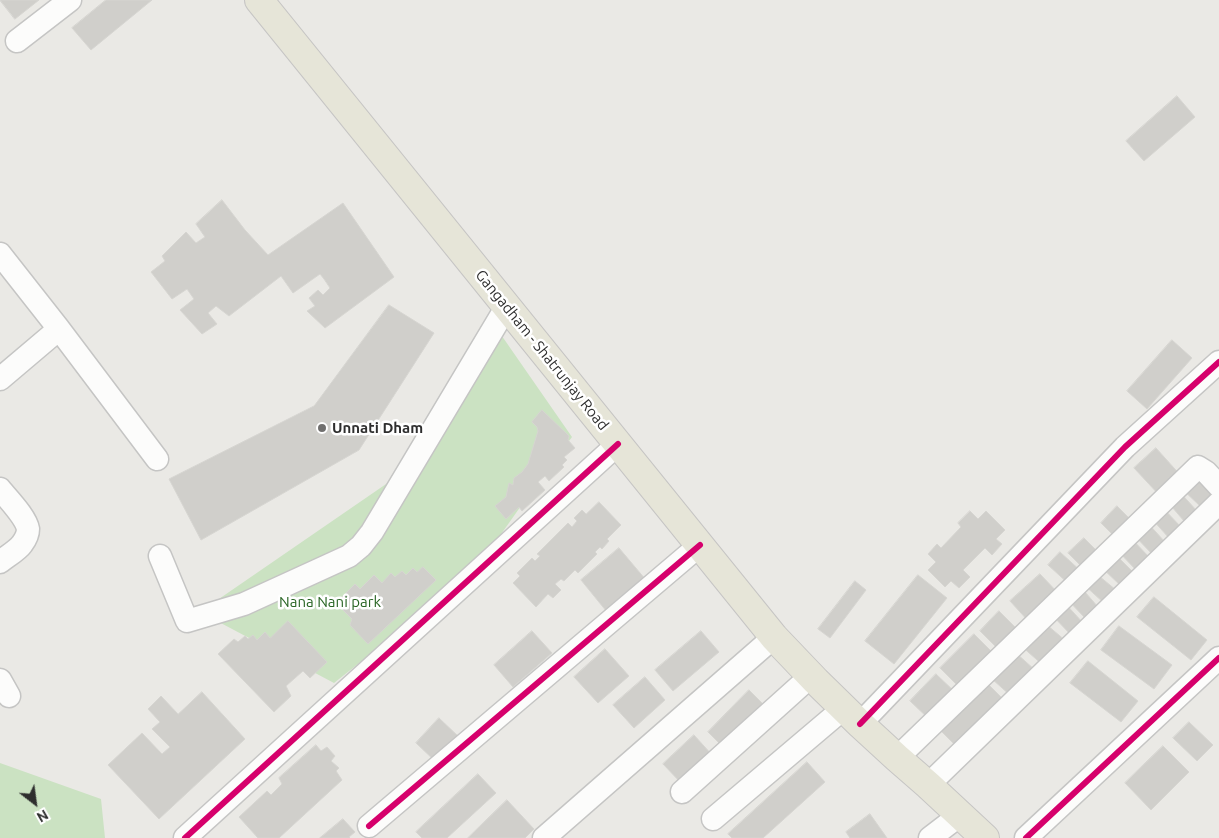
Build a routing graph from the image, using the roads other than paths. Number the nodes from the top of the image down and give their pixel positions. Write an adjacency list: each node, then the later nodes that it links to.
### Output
1 (70, 0): 3 (street)
2 (259, 0): 5 (main road, Gangadham - Shatrunjay Road)
3 (17, 41)
4 (0, 254): 6 (street)
5 (506, 306): 9 (main road, Gangadham - Shatrunjay Road); 15 (street)
6 (59, 329): 8 (street); 10 (street)
7 (1219, 362): 20 (street)
8 (0, 378)
9 (618, 444): 14 (main road, Gangadham - Shatrunjay Road); 27 (street)
10 (157, 459)
11 (1219, 486): 21 (street)
12 (0, 490): 16 (street)
13 (1219, 503): 22 (street)
14 (700, 545): 17 (main road, Gangadham - Shatrunjay Road); 26 (street)
15 (160, 556)
16 (0, 562)
17 (774, 637): 19 (main road, Gangadham - Shatrunjay Road); 28 (street)
18 (1219, 658): 31 (street)
19 (811, 676): 20 (main road, Gangadham - Shatrunjay Road); 23 (street)
20 (852, 716): 21 (main road, Gangadham - Shatrunjay Road); 25 (street)
21 (897, 758): 22 (main road, Gangadham - Shatrunjay Road)
22 (928, 785): 24 (main road, Gangadham - Shatrunjay Road)
23 (682, 792)
24 (960, 815): 29 (street); 30 (main road, Gangadham - Shatrunjay Road)
25 (713, 819)
26 (368, 826)
27 (185, 838)
28 (544, 838)
29 (930, 838)
30 (985, 838)
31 (1026, 838)

